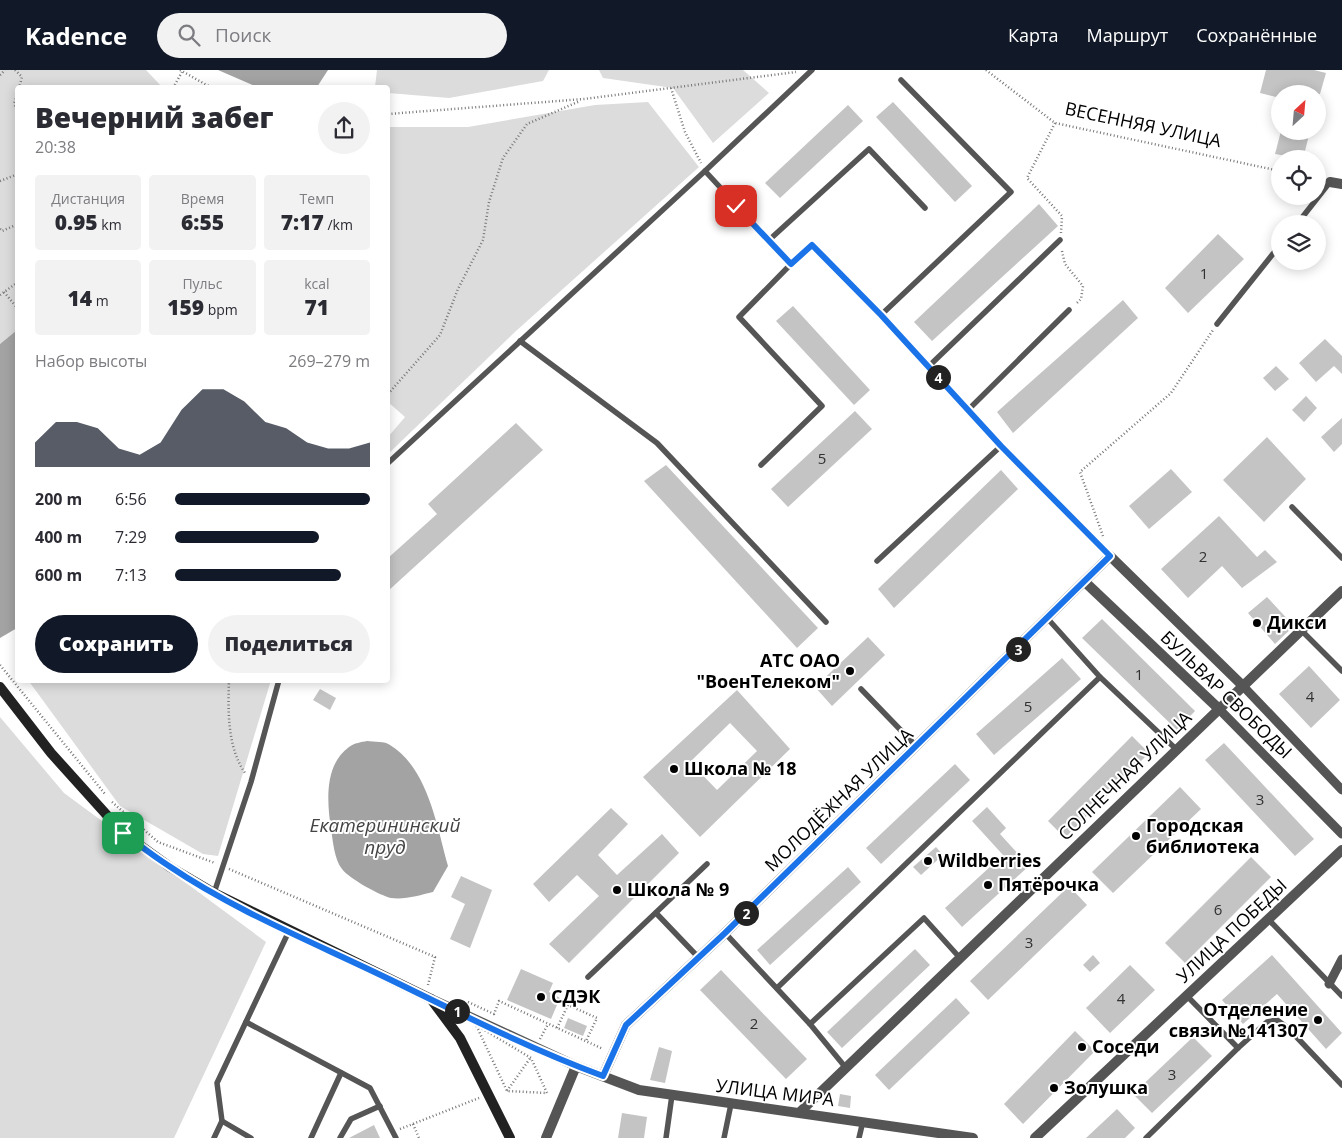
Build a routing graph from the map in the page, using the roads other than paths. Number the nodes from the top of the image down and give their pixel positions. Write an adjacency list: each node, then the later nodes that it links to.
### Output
1 (812, 70): 3 (lane)
2 (901, 80): 13 (lane)
3 (705, 171): 9 (lane); 15 (lane)
4 (1330, 182): 5 (street); 7 (lane)
5 (1342, 184)
6 (925, 208): 9 (lane)
7 (1304, 215)
8 (1060, 240): 16 (lane)
9 (768, 241): 11 (lane)
10 (1271, 256): 14 (lane)
11 (791, 264): 13 (lane); 20 (lane)
12 (1069, 310): 17 (lane)
13 (881, 315): 16 (lane)
14 (1217, 324)
15 (520, 341): 19 (lane); 28 (lane)
16 (928, 367): 17 (lane)
17 (968, 410): 18 (lane)
18 (1001, 446): 22 (lane); 24 (lane)
19 (390, 461)
20 (761, 465)
21 (1292, 507): 23 (lane)
22 (1110, 556): 25 (street, МОЛОДЁЖНАЯ УЛИЦА); 33 (street, БУЛЬВАР СВОБОДЫ)
23 (1342, 558)
24 (877, 560)
25 (1085, 582): 27 (street, МОЛОДЁЖНАЯ УЛИЦА); 36 (street, БУЛЬВАР СВОБОДЫ)
26 (1342, 591): 29 (street, СОЛНЕЧНАЯ УЛИЦА)
27 (1048, 619): 31 (lane); 37 (street, МОЛОДЁЖНАЯ УЛИЦА)
28 (826, 622)
29 (1301, 630): 30 (lane); 33 (street, СОЛНЕЧНАЯ УЛИЦА)
30 (1342, 670)
31 (1100, 677): 38 (lane); 53 (lane)
32 (278, 683): 43 (lane)
33 (1243, 686): 36 (street, СОЛНЕЧНАЯ УЛИЦА); 39 (street, БУЛЬВАР СВОБОДЫ)
34 (0, 687): 43 (main road)
35 (861, 689): 37 (lane)
36 (1218, 708): 38 (street, СОЛНЕЧНАЯ УЛИЦА); 40 (street, БУЛЬВАР СВОБОДЫ)
37 (917, 747): 47 (street, МОЛОДЁЖНАЯ УЛИЦА)
38 (1176, 749): 49 (street, СОЛНЕЧНАЯ УЛИЦА)
39 (1342, 790)
40 (1342, 834)
41 (1342, 850): 45 (street, УЛИЦА ПОБЕДЫ)
42 (708, 864): 44 (lane)
43 (214, 893): 46 (main road)
44 (656, 913): 48 (lane); 51 (lane)
45 (1268, 919): 52 (lane); 54 (street, УЛИЦА ПОБЕДЫ)
46 (289, 931): 56 (main road); 57 (lane)
47 (725, 933): 48 (street, МОЛОДЁЖНАЯ УЛИЦА); 53 (lane)
48 (699, 958): 63 (street, МОЛОДЁЖНАЯ УЛИЦА)
49 (960, 958): 58 (lane); 61 (street, СОЛНЕЧНАЯ УЛИЦА)
50 (1342, 959): 52 (street)
51 (588, 978)
52 (1329, 984): 55 (lane)
53 (777, 988): 58 (lane)
54 (1187, 996): 59 (lane); 83 (street, УЛИЦА ПОБЕДЫ)
55 (1342, 996)
56 (432, 999): 60 (street, УЛИЦА МИРА); 77 (main road)
57 (246, 1022): 62 (lane); 69 (lane)
58 (810, 1024): 61 (lane)
59 (1238, 1048): 64 (lane); 84 (lane)
60 (576, 1066): 63 (street, УЛИЦА МИРА); 78 (street)
61 (846, 1068): 68 (street, СОЛНЕЧНАЯ УЛИЦА)
62 (341, 1073): 67 (lane); 74 (lane)
63 (603, 1076): 65 (street, УЛИЦА МИРА)
64 (1342, 1085)
65 (672, 1095): 66 (street, УЛИЦА МИРА); 79 (lane)
66 (731, 1104): 68 (street, УЛИЦА МИРА); 80 (lane)
67 (380, 1106): 75 (lane); 76 (lane)
68 (801, 1111): 70 (street, УЛИЦА МИРА)
69 (222, 1121): 72 (lane); 73 (lane)
70 (862, 1121): 71 (street, УЛИЦА МИРА); 81 (lane)
71 (920, 1134): 82 (street, УЛИЦА МИРА)
72 (214, 1138)
73 (251, 1138)
74 (311, 1138)
75 (340, 1138)
76 (396, 1138)
77 (510, 1138)
78 (546, 1138)
79 (666, 1138)
80 (724, 1138)
81 (859, 1138)
82 (973, 1138)
83 (1035, 1138)
84 (1146, 1138)

